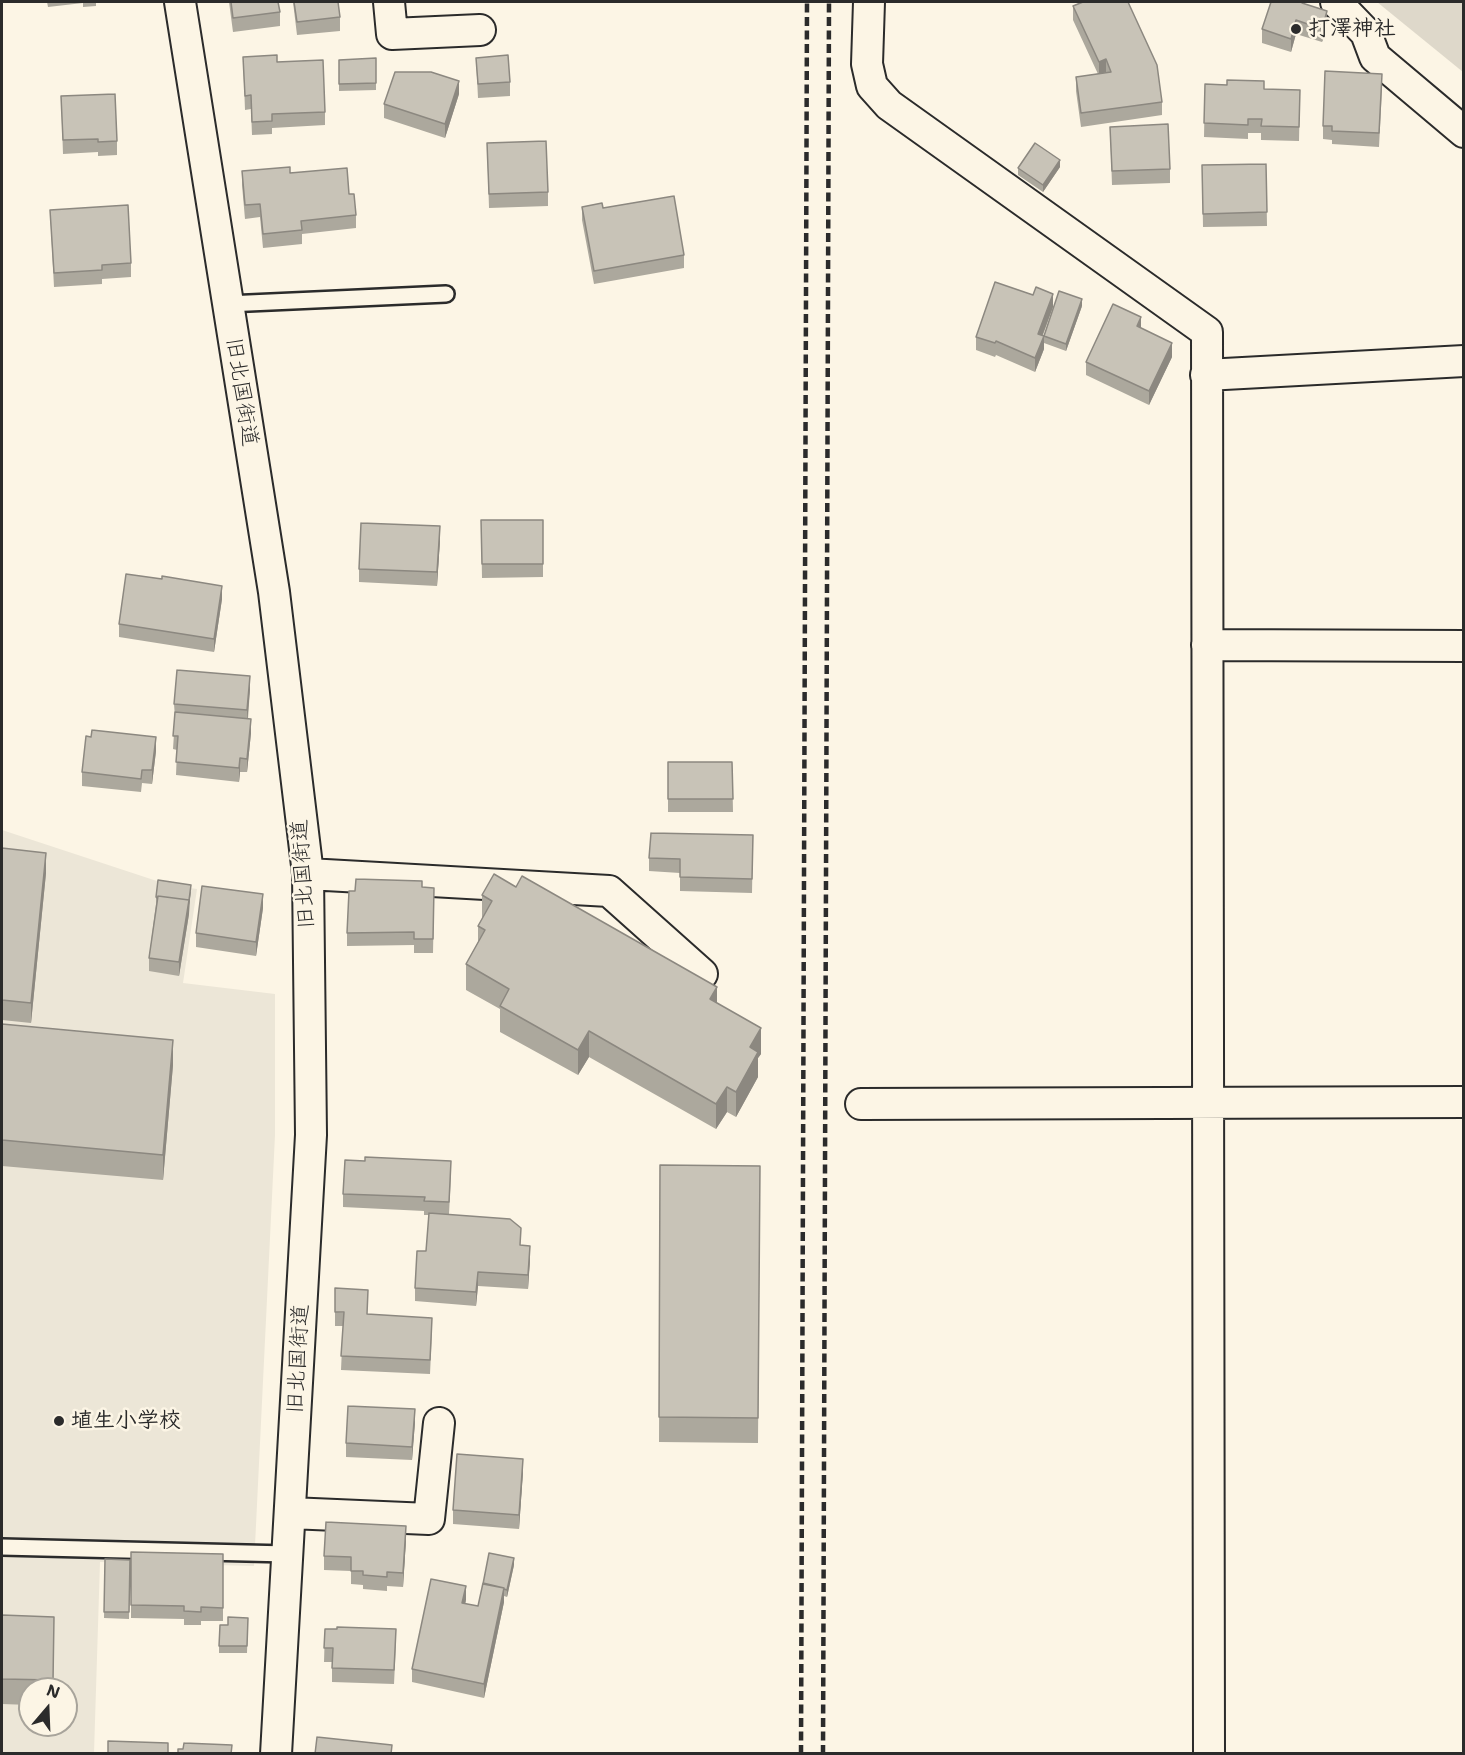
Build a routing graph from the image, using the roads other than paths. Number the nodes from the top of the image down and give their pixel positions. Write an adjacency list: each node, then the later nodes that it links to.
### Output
1 (180, 2): 8 (street, 旧北国街道)
2 (388, 2): 5 (street)
3 (869, 2): 10 (street)
4 (1336, 2): 6 (street)
5 (480, 30)
6 (1464, 132)
7 (446, 294): 8 (lane)
8 (227, 304): 13 (street, 旧北国街道)
9 (1464, 361): 10 (street)
10 (1206, 375): 11 (street)
11 (1207, 645): 12 (street); 16 (street)
12 (1464, 646)
13 (308, 874): 14 (street); 19 (street, 旧北国街道)
14 (702, 974)
15 (1464, 1102): 16 (street)
16 (1207, 1103): 17 (street); 23 (street)
17 (861, 1104)
18 (439, 1423): 19 (street)
19 (290, 1513): 21 (street, 旧北国街道)
20 (2, 1547): 21 (lane)
21 (287, 1554): 22 (street, 旧北国街道)
22 (276, 1754)
23 (1209, 1754)

